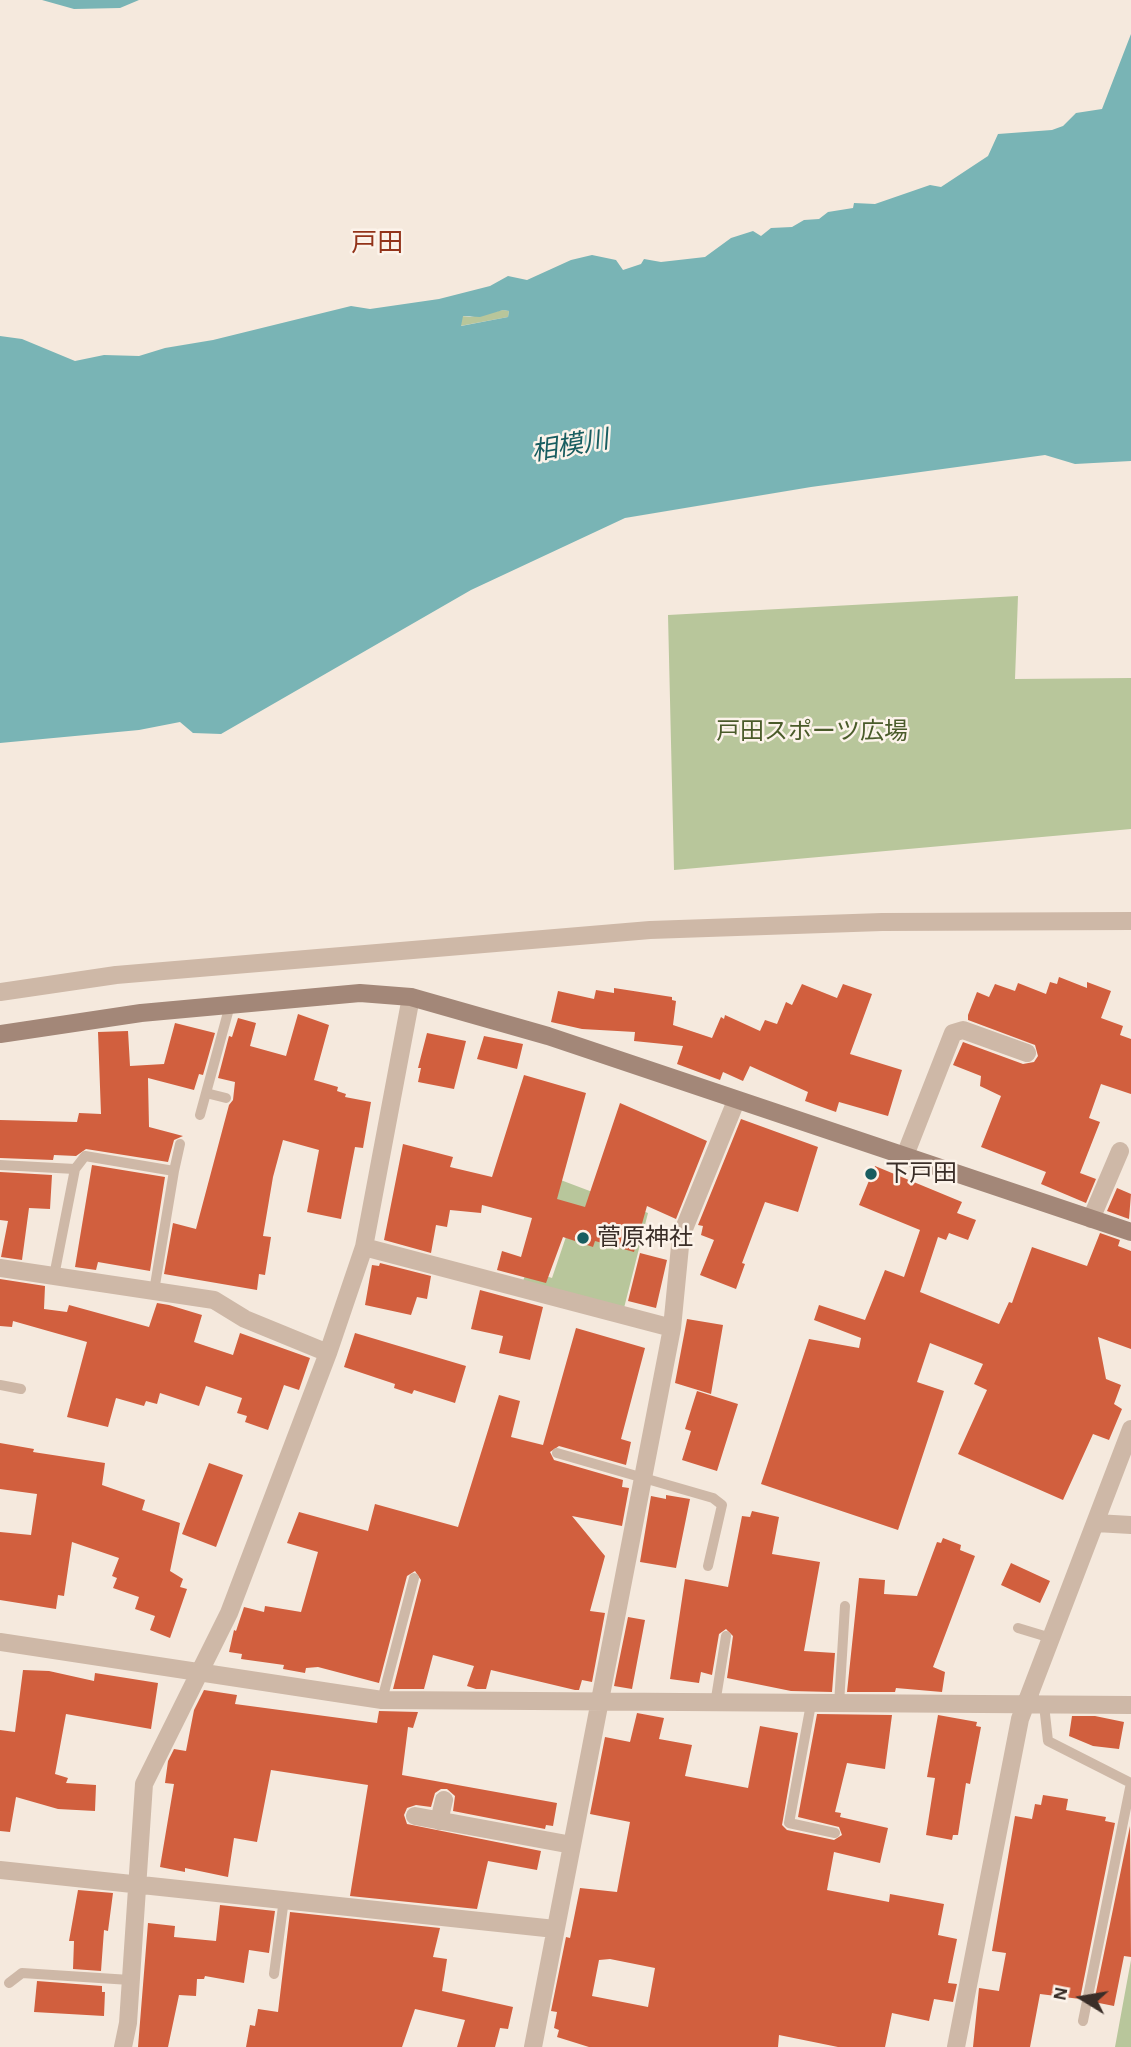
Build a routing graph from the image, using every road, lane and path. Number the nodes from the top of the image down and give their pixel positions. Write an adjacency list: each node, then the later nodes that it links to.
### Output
1 (1131, 920): 2 (street)
2 (0, 992)
3 (411, 997): 4 (street); 9 (street); 19 (street)
4 (230, 1005): 5 (street); 7 (lane)
5 (0, 1034)
6 (1027, 1053): 13 (street)
7 (206, 1093): 8 (lane); 10 (lane)
8 (226, 1098)
9 (736, 1101): 13 (street); 23 (street)
10 (200, 1115)
11 (180, 1144): 16 (lane)
12 (1120, 1151): 17 (street)
13 (904, 1158): 17 (street)
14 (0, 1165): 15 (lane)
15 (75, 1169): 16 (lane); 21 (lane)
16 (174, 1171): 22 (lane)
17 (1091, 1219): 18 (street)
18 (1131, 1232)
19 (365, 1247): 23 (street); 24 (street)
20 (0, 1268): 21 (street)
21 (54, 1276): 22 (street)
22 (154, 1292): 24 (street)
23 (672, 1328): 29 (street)
24 (328, 1353): 39 (street)
25 (0, 1385): 26 (lane)
26 (21, 1389)
27 (1131, 1429): 30 (street)
28 (557, 1453): 29 (lane)
29 (643, 1477): 32 (lane); 41 (street)
30 (1096, 1523): 31 (street); 37 (street)
31 (1131, 1525)
32 (708, 1566)
33 (414, 1578): 40 (lane)
34 (845, 1606): 44 (lane)
35 (1018, 1628): 37 (lane)
36 (726, 1636): 42 (lane)
37 (1051, 1638): 45 (street)
38 (0, 1642): 39 (street)
39 (197, 1672): 40 (street); 55 (street)
40 (382, 1700): 41 (street)
41 (600, 1703): 42 (street); 53 (street)
42 (715, 1704): 43 (street)
43 (811, 1704): 44 (street); 52 (lane)
44 (839, 1704): 45 (street)
45 (1025, 1705): 46 (street); 64 (street)
46 (1044, 1705): 47 (street); 48 (lane)
47 (1131, 1705)
48 (1131, 1783): 61 (lane)
49 (443, 1800): 51 (street)
50 (415, 1816): 51 (street)
51 (439, 1821): 53 (street)
52 (835, 1833)
53 (572, 1845): 57 (street)
54 (0, 1870): 55 (street)
55 (136, 1883): 56 (street); 59 (street)
56 (284, 1899): 57 (street); 58 (lane)
57 (555, 1929): 63 (street)
58 (274, 1974)
59 (130, 1980): 60 (lane); 62 (street)
60 (9, 1983)
61 (1083, 2021)
62 (122, 2047)
63 (533, 2047)
64 (956, 2047)

